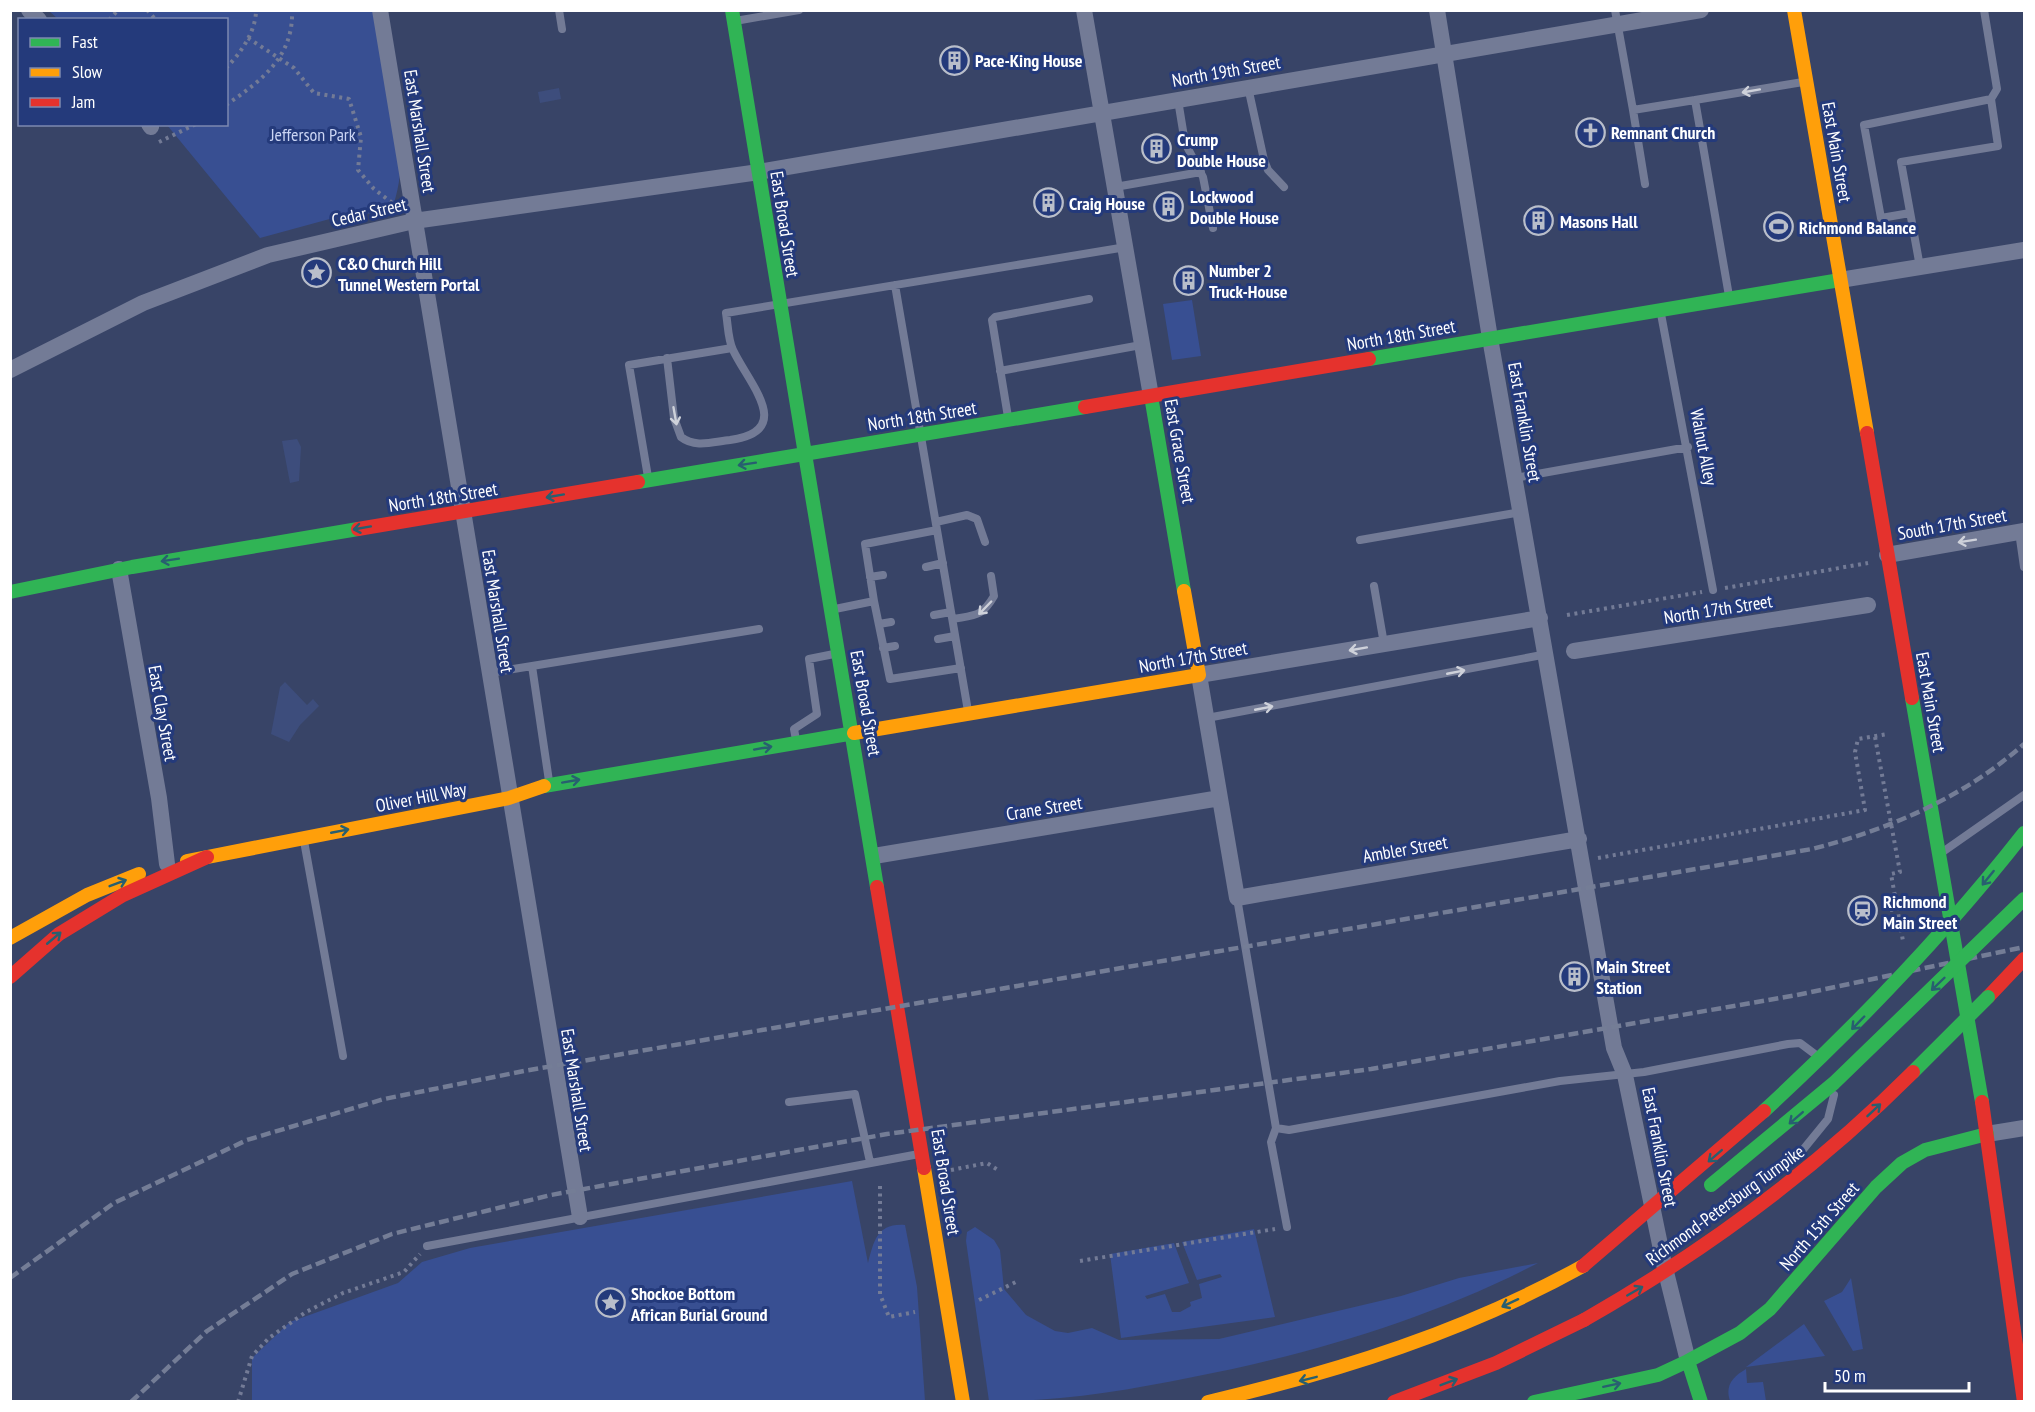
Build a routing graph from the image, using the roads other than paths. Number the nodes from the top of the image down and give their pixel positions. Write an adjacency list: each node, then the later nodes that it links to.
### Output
1 (380, 10): 26 (street, East Marshall Street)
2 (559, 10): 11 (lane)
3 (799, 10): 9 (lane)
4 (1084, 10): 19 (street, East Grace Street)
5 (1437, 10): 12 (street, East Franklin Street)
6 (1701, 10): 10 (street, North 19th Street)
7 (1794, 10): 13 (main road, East Main Street)
8 (1984, 10): 16 (lane)
9 (733, 16): 20 (main road, East Broad Street)
10 (1616, 18): 12 (street, North 19th Street); 18 (lane)
11 (562, 29)
12 (1444, 53): 14 (street, North 19th Street); 37 (street, East Franklin Street)
13 (1806, 82): 17 (lane, one-way to 17); 31 (main road, East Main Street)
14 (1248, 87): 15 (street, North 19th Street); 24 (lane)
15 (1178, 99): 19 (street, North 19th Street); 21 (lane)
16 (1991, 99): 25 (lane); 25 (lane)
17 (1695, 100): 18 (lane); 34 (lane)
18 (1633, 110): 22 (lane)
19 (1101, 112): 20 (street, North 19th Street); 23 (street, East Grace Street)
20 (759, 172): 26 (street, Cedar Street); 35 (main road, East Broad Street)
21 (1200, 172): 23 (lane); 27 (lane)
22 (1646, 184)
23 (1115, 187): 28 (street, East Grace Street)
24 (1284, 187)
25 (1910, 213): 30 (lane)
26 (414, 221): 41 (street, Cedar Street); 50 (street, East Marshall Street)
27 (1213, 228)
28 (1126, 246): 32 (lane); 38 (street, East Grace Street)
29 (2025, 250): 30 (street)
30 (1920, 267): 31 (street)
31 (1840, 280): 34 (main road, North 18th Street); 56 (main road, East Main Street)
32 (895, 285): 35 (lane); 45 (lane)
33 (1089, 299): 42 (lane)
34 (1729, 299): 36 (main road, North 18th Street)
35 (779, 304): 39 (lane); 47 (main road, East Broad Street)
36 (1660, 311): 37 (main road, North 18th Street); 46 (lane, Walnut Alley)
37 (1490, 338): 43 (main road, North 18th Street); 48 (street, East Franklin Street)
38 (1141, 345): 42 (lane); 43 (street, East Grace Street)
39 (732, 348): 40 (lane); 40 (lane, one-way to 39)
40 (667, 358): 49 (lane)
41 (10, 370)
42 (1000, 371): 44 (lane)
43 (1151, 396): 44 (main road, North 18th Street); 87 (main road, East Grace Street)
44 (1008, 420): 45 (main road, North 18th Street)
45 (921, 434): 47 (main road, North 18th Street); 52 (lane)
46 (1688, 447): 48 (lane); 65 (lane, Walnut Alley)
47 (805, 454): 49 (main road, North 18th Street, one-way to 49); 69 (main road, East Broad Street)
48 (1515, 478): 51 (street, East Franklin Street)
49 (649, 480): 50 (main road, North 18th Street, one-way to 50)
50 (462, 512): 60 (main road, North 18th Street, one-way to 60); 86 (street, East Marshall Street)
51 (1521, 512): 54 (lane); 72 (street, East Franklin Street)
52 (937, 526): 55 (lane); 57 (lane); 63 (lane)
53 (2022, 532): 56 (street, South 17th Street, one-way to 56); 59 (lane)
54 (1360, 540)
55 (985, 542)
56 (1887, 555): 99 (main road, East Main Street)
57 (943, 563): 58 (lane); 71 (lane)
58 (926, 567)
59 (2025, 567)
60 (119, 569): 66 (main road, North 18th Street); 102 (street, East Clay Street)
61 (883, 575): 63 (lane)
62 (991, 576): 71 (lane, one-way to 71)
63 (870, 577): 67 (lane)
64 (1374, 586): 78 (lane)
65 (1713, 590)
66 (10, 592)
67 (874, 601): 69 (lane); 74 (lane)
68 (1868, 605): 81 (street, North 17th Street)
69 (831, 609): 82 (main road, East Broad Street)
70 (934, 615): 71 (lane)
71 (952, 616): 76 (lane)
72 (1540, 618): 78 (street, North 17th Street); 83 (street, East Franklin Street)
73 (891, 622): 74 (lane)
74 (879, 624): 80 (lane)
75 (759, 629): 84 (lane)
76 (956, 636): 77 (lane); 85 (lane)
77 (938, 639)
78 (1384, 644): 87 (street, North 17th Street, one-way to 87)
79 (895, 646): 80 (lane)
80 (883, 648): 85 (lane)
81 (1574, 651)
82 (839, 653): 90 (main road, East Broad Street); 91 (lane)
83 (1546, 654): 89 (lane, one-way to 83); 98 (street, East Franklin Street)
84 (532, 666): 86 (lane); 92 (lane)
85 (961, 668): 88 (lane)
86 (489, 673): 94 (street, East Marshall Street)
87 (1199, 675): 88 (main road, North 17th Street); 89 (street, East Grace Street)
88 (969, 714): 90 (main road, North 17th Street)
89 (1207, 718): 95 (street, East Grace Street)
90 (853, 733): 91 (main road, Oliver Hill Way); 100 (main road, East Broad Street)
91 (796, 743): 92 (main road, Oliver Hill Way, one-way to 91)
92 (549, 784): 94 (main road, Oliver Hill Way)
93 (2025, 795): 99 (lane)
94 (509, 798): 97 (main road, Oliver Hill Way, one-way to 94); 122 (street, East Marshall Street)
95 (1220, 798): 100 (street, Crane Street); 103 (street, East Grace Street)
96 (2025, 833): 126 (main road, one-way to 126, bridge)
97 (304, 839): 101 (main road, Oliver Hill Way); 110 (lane)
98 (1579, 839): 103 (street, Ambler Street); 111 (street, East Franklin Street)
99 (1939, 854): 115 (main road, East Main Street)
100 (874, 856): 116 (main road, East Broad Street)
101 (207, 858): 102 (main road, Oliver Hill Way); 108 (main road, one-way to 101)
102 (167, 864): 105 (main road, Oliver Hill Way, one-way to 102)
103 (1237, 898): 113 (lane)
104 (2025, 899): 120 (main road, Richmond-Petersburg Turnpike, one-way to 120, bridge)
105 (12, 934)
106 (2025, 959): 109 (main road, Richmond-Petersburg Turnpike)
107 (2025, 967): 109 (main road)
108 (10, 977)
109 (1988, 997): 130 (main road, Richmond-Petersburg Turnpike, one-way to 109, bridge)
110 (344, 1056)
111 (1626, 1075): 113 (lane); 118 (lane); 125 (street, East Franklin Street)
112 (789, 1102): 117 (lane)
113 (1276, 1128): 123 (lane)
114 (2025, 1128): 115 (street)
115 (1987, 1134): 127 (main road, North 15th Street); 133 (main road, East Main Street)
116 (923, 1153): 117 (lane); 128 (main road, East Broad Street)
117 (870, 1162): 122 (lane)
118 (1785, 1171)
119 (1776, 1180): 125 (lane)
120 (1700, 1193)
121 (1665, 1216): 126 (main road, Richmond-Petersburg Turnpike, bridge)
122 (580, 1217): 124 (lane)
123 (1287, 1227)
124 (427, 1246)
125 (1664, 1264): 127 (street, East Franklin Street)
126 (1583, 1266): 129 (main road, Richmond-Petersburg Turnpike, one-way to 129)
127 (1688, 1361): 131 (main road, North 15th Street, one-way to 127); 132 (main road, East Franklin Street)
128 (963, 1400)
129 (1208, 1401)
130 (1394, 1401)
131 (1534, 1401)
132 (1701, 1401)
133 (2024, 1401)

